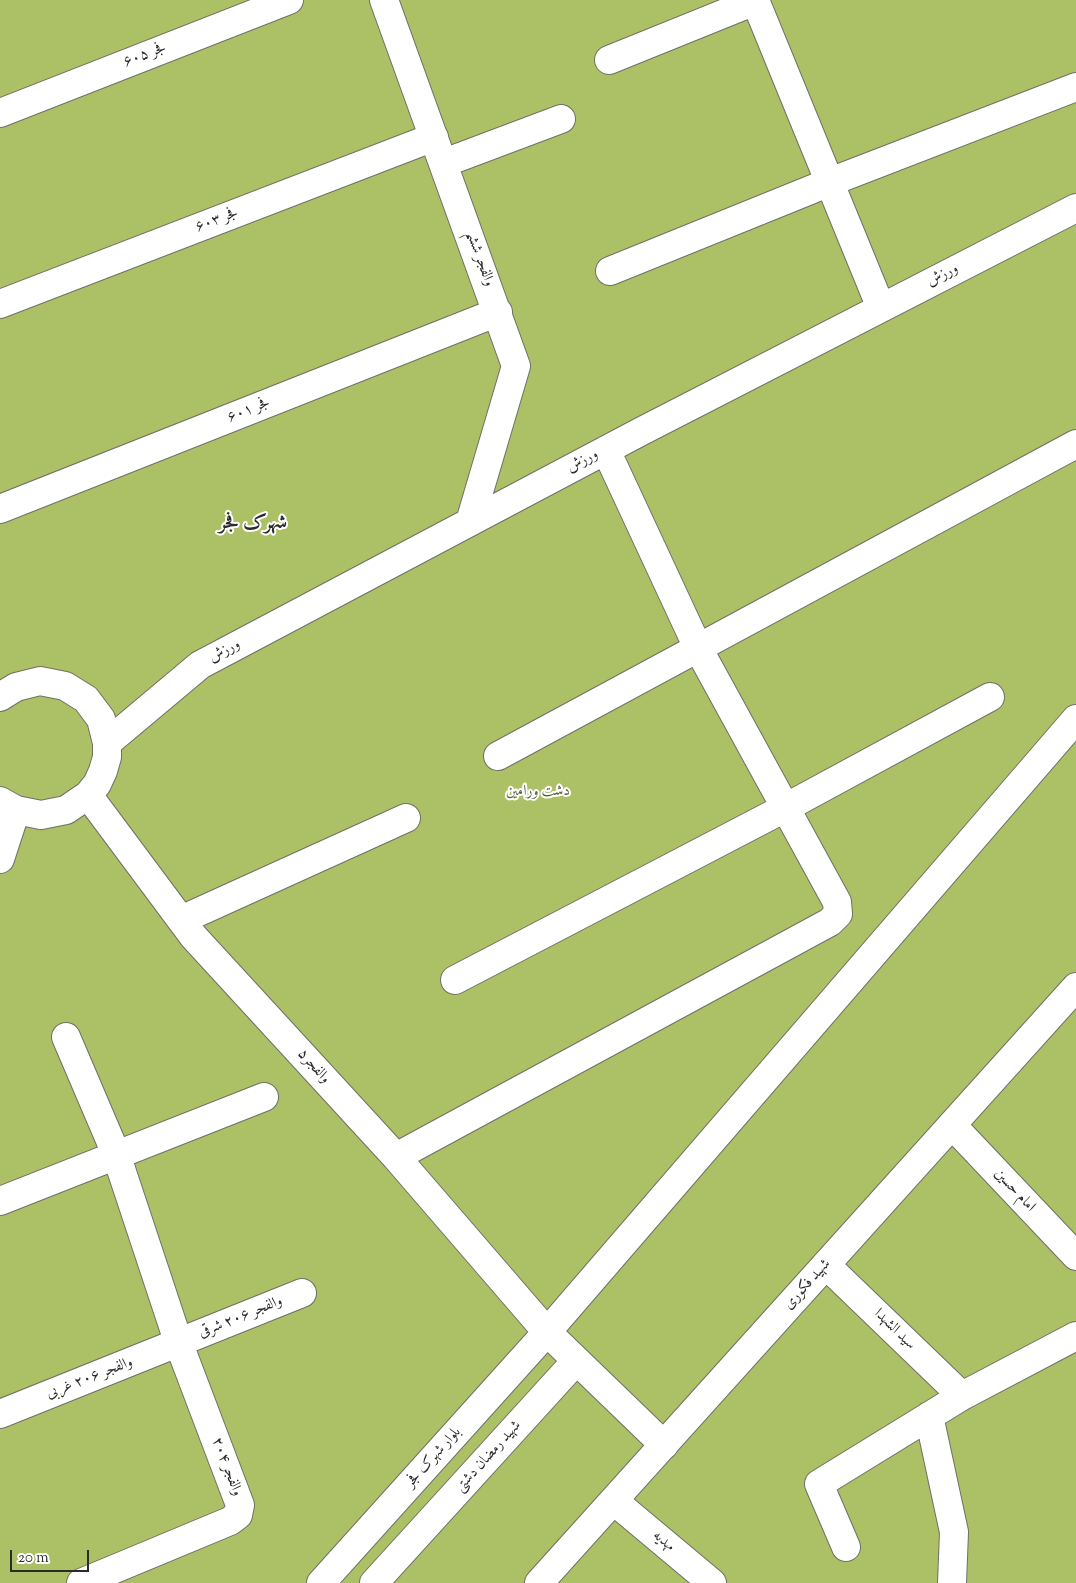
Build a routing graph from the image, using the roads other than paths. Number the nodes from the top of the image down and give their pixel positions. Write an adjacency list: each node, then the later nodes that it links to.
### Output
1 (289, 0): 6 (street, فجر ۶۰۵)
2 (384, 0): 8 (street, والفجر ششم)
3 (755, 0): 4 (street); 10 (street)
4 (609, 60)
5 (1076, 87): 10 (street)
6 (0, 113)
7 (561, 119): 9 (street)
8 (434, 137): 9 (street, والفجر ششم); 13 (street, فجر ۶۰۳)
9 (444, 163): 15 (street, والفجر ششم)
10 (830, 182): 12 (street); 14 (street)
11 (1076, 208): 14 (street, ورزش)
12 (610, 272)
13 (0, 304)
14 (881, 308): 17 (street, ورزش)
15 (498, 312): 18 (street, فجر ۶۰۱); 19 (street, والفجر ششم)
16 (1076, 444): 20 (street)
17 (606, 450): 19 (street, ورزش); 20 (street)
18 (0, 509)
19 (470, 522): 24 (street, ورزش)
20 (698, 648): 25 (street); 28 (street)
21 (0, 697): 24 (street)
22 (990, 697): 28 (street)
23 (1076, 719): 43 (street, بلوار شهرک فجر)
24 (107, 743): 26 (street)
25 (498, 756)
26 (88, 796): 27 (street); 31 (street, والفجر۵)
27 (8, 806): 30 (street)
28 (785, 808): 32 (street); 38 (street)
29 (406, 818): 31 (street)
30 (0, 859)
31 (181, 920): 38 (street, والفجر۵)
32 (455, 980)
33 (1076, 987): 36 (street, شهید فکوری)
34 (66, 1037): 37 (street)
35 (264, 1097): 37 (street)
36 (952, 1125): 40 (street, امام حسین); 41 (street, شهید فکوری)
37 (116, 1154): 39 (street); 45 (street)
38 (396, 1157): 43 (street, والفجر۵)
39 (0, 1201)
40 (1076, 1256)
41 (826, 1265): 47 (street, سید الشهدا); 50 (street, شهید فکوری)
42 (302, 1293): 45 (street, والفجر ۲۰۶ شرقی)
43 (547, 1332): 46 (street); 54 (street, بلوار شهرک فجر)
44 (1076, 1336): 47 (street)
45 (179, 1344): 48 (street, والفجر ۲۰۶ غربی); 53 (street, والفجر ۲۰۴)
46 (576, 1360): 50 (street); 55 (street, شهید رمضان دشتی)
47 (962, 1396): 49 (street)
48 (0, 1414)
49 (929, 1416): 52 (street); 58 (street)
50 (664, 1445): 51 (street, شهید فکوری)
51 (614, 1501): 56 (street, شهید فکوری); 57 (street, مهدیه)
52 (846, 1547)
53 (81, 1583)
54 (321, 1583)
55 (374, 1583)
56 (539, 1583)
57 (712, 1583)
58 (952, 1583)

